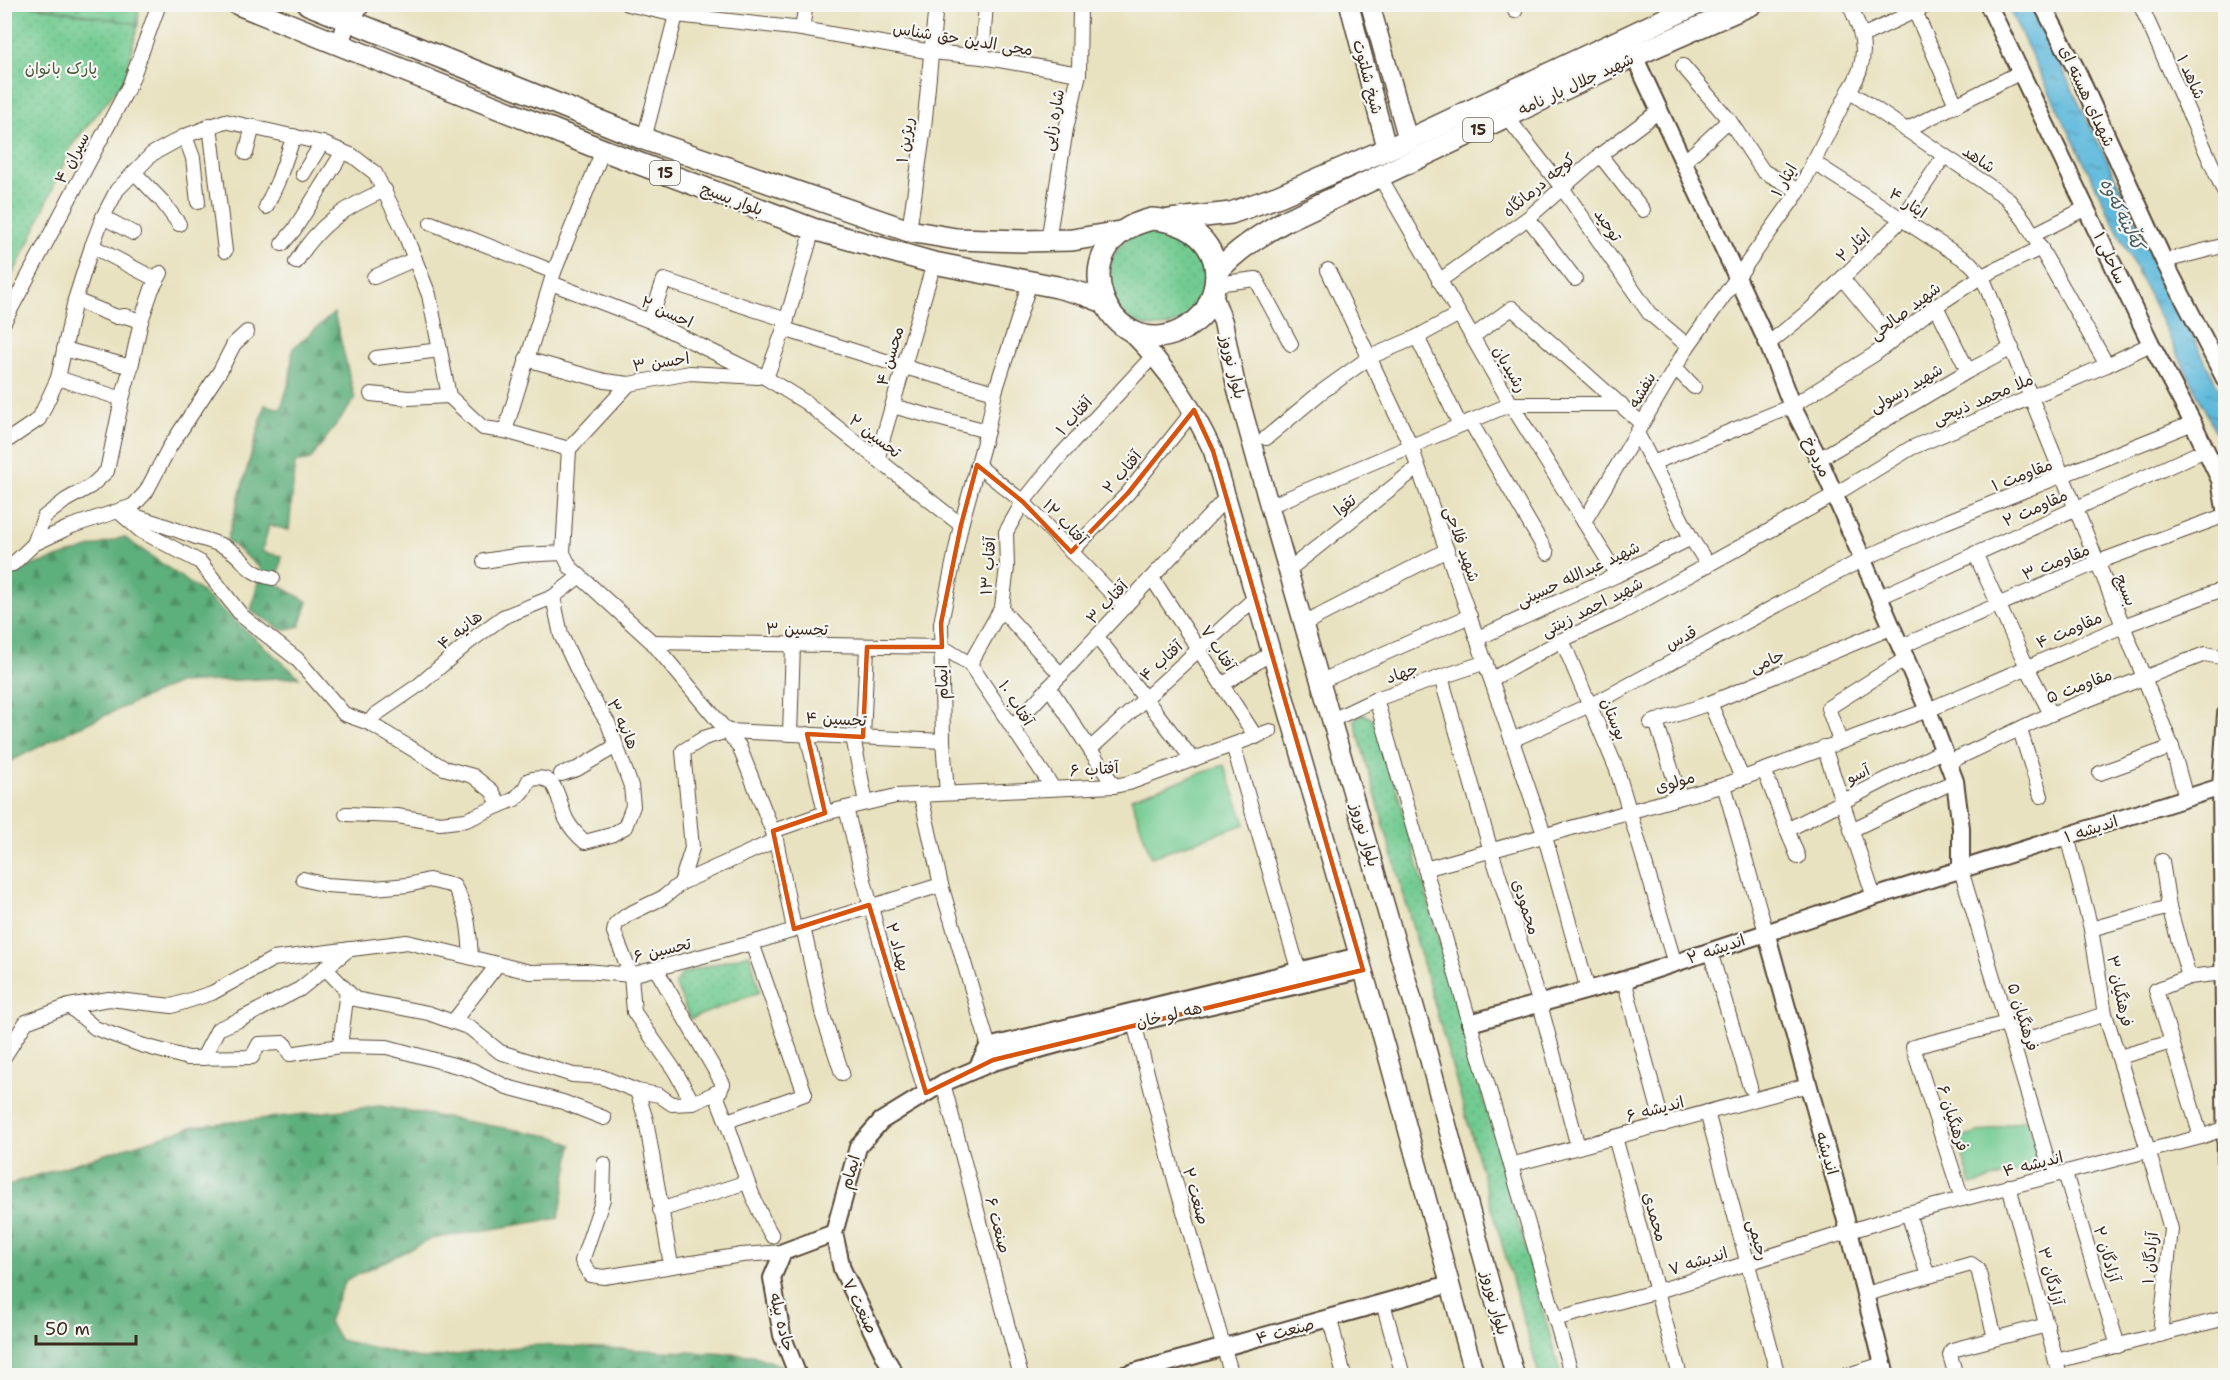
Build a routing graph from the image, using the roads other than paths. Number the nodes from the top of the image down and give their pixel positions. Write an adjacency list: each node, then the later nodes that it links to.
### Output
1 (159, 4): 104 (street, سیران ۴)
2 (238, 4): 25 (main road, بلوار بسیج / 15)
3 (308, 4): 19 (main road, بلوار بسیج / 15)
4 (628, 4): 18 (street, محی الدین حق شناس)
5 (806, 4): 23 (street)
6 (936, 4): 26 (street, ریژین ۱)
7 (986, 4): 28 (street)
8 (1080, 4): 31 (street, شاره زایی)
9 (1349, 4): 45 (main road, شیخ شلتوت)
10 (1370, 4): 43 (main road, شیخ شلتوت)
11 (1697, 4): 20 (main road, شهید جلال بار نامه / 15)
12 (1752, 4): 27 (main road, شهید جلال بار نامه / 15)
13 (1849, 4): 24 (street)
14 (1930, 4): 21 (street)
15 (1988, 4): 30 (street, ساحلی ۱)
16 (2042, 4): 85 (street, شهدای هسته ای)
17 (2140, 4): 59 (street, شاهد ۱)
18 (656, 7): 22 (street, محی الدین حق شناس)
19 (349, 10): 25 (main road); 42 (main road, بلوار بسیج / 15)
20 (1664, 11): 43 (main road, شهید جلال بار نامه / 15)
21 (1915, 11): 24 (street); 33 (street)
22 (676, 15): 23 (street, محی الدین حق شناس); 42 (street)
23 (802, 29): 26 (street, محی الدین حق شناس)
24 (1862, 36): 32 (street)
25 (339, 45): 46 (main road, بلوار بسیج / 15)
26 (932, 52): 28 (street, محی الدین حق شناس); 72 (street, ریژین ۱)
27 (1634, 56): 34 (street, مردوخ); 35 (main road, شهید جلال بار نامه / 15)
28 (982, 57): 31 (street, محی الدین حق شناس)
29 (1683, 66): 36 (street)
30 (2021, 72): 33 (street); 62 (street, ساحلی ۱)
31 (1079, 74): 78 (street, شاره زایی)
32 (1849, 91): 39 (street, شاهد); 51 (street, ایثار ۱)
33 (1956, 105): 39 (street)
34 (1659, 111): 49 (street, کوچه درمانگاه); 52 (street, مردوخ)
35 (1507, 117): 55 (main road, شهید جلال بار نامه / 15); 56 (street, توحید)
36 (1729, 120): 52 (street); 58 (street)
37 (210, 125): 38 (street); 40 (street); 83 (street)
38 (253, 126): 41 (street); 48 (street)
39 (1906, 130): 50 (street, شاهد)
40 (185, 136): 53 (street); 60 (street)
41 (294, 136): 44 (street); 61 (street)
42 (644, 139): 72 (main road, بلوار بسیج / 15)
43 (1408, 140): 45 (main road, شهید جلال بار نامه / 15)
44 (322, 143): 47 (street); 54 (street)
45 (1387, 149): 63 (main road, شهید جلال بار نامه / 15)
46 (603, 150): 71 (main road, بلوار بسیج / 15); 91 (street)
47 (343, 152): 57 (street); 79 (street)
48 (246, 153)
49 (1600, 155): 56 (street, کوچه درمانگاه); 64 (street)
50 (1944, 156): 67 (street, ایثار ۲); 75 (street, شاهد)
51 (1813, 162): 58 (street, ایثار ۱); 67 (street, ایثار ۴)
52 (1683, 163): 94 (street, مردوخ)
53 (134, 172): 65 (street); 70 (street)
54 (303, 174)
55 (1380, 177): 77 (main road, شهید جلال بار نامه / 15); 95 (street, رشیدیان)
56 (1563, 189): 66 (street, کوچه درمانگاه); 114 (street, توحید)
57 (385, 190): 84 (street); 86 (street)
58 (1799, 190): 94 (street, ایثار ۱)
59 (2226, 196)
60 (198, 202)
61 (266, 207)
62 (2086, 208): 75 (street); 113 (street, ساحلی ۱)
63 (1239, 210): 68 (main road, شهید جلال بار نامه / 15); 77 (main road)
64 (1643, 210)
65 (103, 217): 73 (street); 81 (street)
66 (1528, 218): 93 (street); 95 (street, کوچه درمانگاه)
67 (1902, 219): 89 (street, ایثار ۴); 92 (street, ایثار ۲)
68 (1170, 220): 74 (main road, 15); 97 (main road)
69 (431, 223): 91 (street, احسن ۲)
70 (179, 224)
71 (813, 229): 87 (main road, بلوار بسیج / 15); 105 (street)
72 (909, 231): 76 (main road, بلوار بسیج / 15)
73 (133, 232)
74 (1120, 232): 78 (main road, بلوار بسیج / 15); 99 (main road)
75 (2033, 235): 82 (street, شاهد)
76 (956, 239): 78 (main road, بلوار بسیج / 15); 87 (main road)
77 (1253, 239): 97 (main road, شهید جلال بار نامه / 15)
78 (1048, 241)
79 (282, 244)
80 (2226, 245): 85 (street)
81 (92, 246): 98 (street); 102 (street)
82 (2041, 248): 89 (street, شهید صالحی); 122 (street, شاهد)
83 (225, 251)
84 (415, 259): 90 (street); 117 (street)
85 (2164, 261): 129 (street, شهدای هسته ای)
86 (296, 262)
87 (943, 264): 96 (main road, بلوار بسیج / 15); 125 (street, محسن ۴)
88 (1328, 270): 119 (street, شهید فلاحی)
89 (1982, 276): 100 (street, شهید صالحی); 115 (street, بسیج)
90 (374, 277)
91 (552, 277): 103 (street, احسن ۲); 121 (street)
92 (1842, 278): 110 (street); 112 (street, ایثار ۲)
93 (1575, 279)
94 (1737, 279): 112 (street, مردوخ); 114 (street, بنفشه)
95 (1439, 281): 101 (street, رشیدیان)
96 (1030, 282): 99 (main road, بلوار بسیج / 15); 132 (street, ایمام)
97 (1215, 284): 107 (main road, 15); 111 (street); 224 (main road, بلوار نوروز)
98 (75, 300): 102 (street); 116 (street)
99 (1104, 302): 107 (main road)
100 (1936, 306): 110 (street, شهید صالحی); 126 (street)
101 (1459, 314): 108 (street); 109 (street, رشیدیان)
102 (141, 321): 124 (street)
103 (650, 321): 105 (street); 128 (street, احسن ۲)
104 (4, 322)
105 (785, 324): 125 (street); 128 (street)
106 (247, 332): 164 (street)
107 (1132, 333): 118 (main road)
108 (1417, 337): 119 (street); 142 (street)
109 (1472, 337): 137 (street, رشیدیان); 138 (street)
110 (1893, 340): 140 (street, شهید صالحی)
111 (1291, 344)
112 (1768, 344): 140 (street, مردوخ)
113 (2151, 344): 122 (street, ملا محمد ذبیحی); 143 (street, ساحلی ۱)
114 (1688, 346): 123 (street, بنفشه)
115 (2012, 348): 126 (street, شهید رسولی); 135 (street, بسیج)
116 (64, 349): 124 (street); 127 (street)
117 (440, 350): 120 (street); 134 (street)
118 (1154, 355): 141 (main road); 161 (street, آفتاب ۱)
119 (1370, 357): 147 (street); 149 (street, شهید فلاحی)
120 (376, 358)
121 (526, 359): 130 (street, احسن ۳); 145 (street)
122 (2107, 365): 135 (street, ملا محمد ذبیحی)
123 (1675, 366): 131 (street); 144 (street, بنفشه)
124 (131, 367): 136 (street)
125 (904, 367): 132 (street); 139 (street, محسن ۴)
126 (1968, 371): 153 (street, شهید رسولی)
127 (58, 378): 136 (street); 148 (street)
128 (766, 378): 130 (street, احسن ۳); 152 (street, تحسین ۲)
129 (2226, 381)
130 (629, 384): 150 (street)
131 (1694, 387)
132 (995, 392): 146 (street, ایمام)
133 (370, 394): 134 (street)
134 (449, 396): 145 (street)
135 (2032, 397): 158 (street, بسیج); 159 (street, ملا محمد ذبیحی)
136 (122, 399): 169 (street)
137 (1511, 404): 138 (street); 142 (street); 166 (street, رشیدیان)
138 (1621, 404): 144 (street)
139 (892, 406): 146 (street); 152 (street, محسن ۴)
140 (1792, 406): 153 (street, مردوخ); 155 (street, شهید صالحی)
141 (1194, 410): 160 (main road); 171 (street, آفتاب ۲)
142 (1465, 423): 149 (street); 172 (street)
143 (2193, 423): 151 (street, ساحلی ۱); 158 (street, مقاومت ۱)
144 (1639, 429): 155 (street); 166 (street, بنفشه)
145 (506, 431): 150 (street)
146 (987, 431): 156 (street, ایمام)
147 (1266, 438)
148 (5, 442): 154 (street)
149 (1411, 446): 157 (street, شهید فلاحی); 162 (street)
150 (569, 449): 174 (street)
151 (2205, 450): 163 (street, مقاومت ۲); 165 (street, ساحلی ۱)
152 (878, 459): 167 (street, تحسین ۲)
153 (1819, 459): 159 (street, مردوخ)
154 (4, 460)
155 (1653, 463): 168 (street)
156 (977, 465): 161 (street, آفتاب ۱۲); 167 (street, ایمام)
157 (1418, 467): 170 (street, شهید فلاحی); 180 (street, تقوا)
158 (2063, 477): 163 (street, بسیج); 175 (street, مقاومت ۱)
159 (1834, 495): 175 (street, مردوخ); 178 (street, ملا محمد ذبیحی)
160 (1226, 498): 184 (street, آفتاب ۳); 188 (main road)
161 (1023, 502): 171 (street, آفتاب ۱۲); 191 (street, آفتاب ۱۳)
162 (1274, 504)
163 (2075, 508): 173 (street, مقاومت ۲); 177 (street, بسیج)
164 (119, 512): 169 (street); 183 (street); 225 (street)
165 (2226, 514): 177 (street, مقاومت ۳)
166 (1584, 522): 181 (street, رشیدیان)
167 (961, 525): 202 (street, ایمام)
168 (1691, 538): 178 (street); 181 (street, شهید عبدالله حسینی)
169 (34, 544): 179 (street)
170 (1448, 550): 192 (street, شهید فلاحی); 193 (street)
171 (1071, 552): 190 (street, آفتاب ۱۲)
172 (1547, 553)
173 (1975, 553): 187 (street, مقاومت ۲); 189 (street)
174 (563, 554): 176 (street); 182 (street)
175 (1863, 559): 187 (street, مردوخ); 220 (street, قدس)
176 (484, 561)
177 (2098, 562): 189 (street, مقاومت ۳); 194 (street, بسیج)
178 (1708, 565): 198 (street, شهید احمد زینتی)
179 (4, 566)
180 (1292, 567)
181 (1617, 575): 197 (street, شهید عبدالله حسینی)
182 (580, 576): 186 (street, هانیه ۴); 199 (street)
183 (273, 578)
184 (1152, 578): 190 (street, آفتاب ۳); 203 (street, آفتاب ۷)
185 (2226, 588): 194 (street, مقاومت ۴)
186 (553, 597): 225 (street, هانیه ۴); 238 (street, هانیه ۳)
187 (1880, 597): 195 (street, مردوخ)
188 (1255, 598): 203 (street, آفتاب ۴); 205 (main road)
189 (1998, 604): 204 (street, مقاومت ۳); 209 (street)
190 (1125, 607): 196 (street, آفتاب ۳)
191 (1001, 609): 208 (street, آفتاب ۱۳); 210 (street)
192 (1470, 616): 197 (street, شهید فلاحی); 212 (street)
193 (1311, 620)
194 (2122, 626): 209 (street, مقاومت ۴); 214 (street, بسیج)
195 (1893, 627): 204 (street, مردوخ); 219 (street, جامی)
196 (1096, 637): 210 (street, آفتاب ۳); 217 (street)
197 (1478, 638): 207 (street, شهید فلاحی)
198 (1562, 640): 213 (street, شهید احمد زینتی); 220 (street, بوستان)
199 (652, 642): 200 (street, تحسین ۳); 228 (street)
200 (794, 645): 201 (street, تحسین ۳); 230 (street)
201 (867, 647): 202 (street, تحسین ۳); 232 (street)
202 (942, 647): 208 (street, آفتاب ۱۰); 235 (street, ایمام)
203 (1199, 650): 215 (street, آفتاب ۷); 217 (street, آفتاب ۴)
204 (1904, 652): 221 (street, مردوخ); 236 (street, مقاومت ۳)
205 (1271, 653): 215 (street); 288 (main road)
206 (2226, 658): 214 (street, مقاومت ۵)
207 (1486, 662): 211 (street, جهاد); 213 (street, شهید فلاحی)
208 (970, 664): 226 (street, آفتاب ۱۰)
209 (2027, 667): 221 (street, مقاومت ۴); 222 (street)
210 (1061, 675): 216 (street, آفتاب ۳)
211 (1441, 677): 218 (street, جهاد); 270 (street, محمودی)
212 (1328, 678)
213 (1492, 679): 234 (street, شهید فلاحی)
214 (2143, 679): 222 (street, مقاومت ۵); 240 (street, بسیج)
215 (1222, 685): 233 (street, آفتاب ۷)
216 (1050, 687): 226 (street, آفتاب ۳); 241 (street)
217 (1145, 698): 241 (street, آفتاب ۴); 243 (street)
218 (1376, 699): 224 (street, جهاد); 273 (street)
219 (1710, 703): 247 (street); 256 (street, جامی)
220 (1591, 705): 234 (street, قدس); 262 (street, بوستان)
221 (1929, 710): 236 (street, مولوی); 242 (street, مردوخ)
222 (2051, 714): 227 (street, مقاومت ۵)
223 (2226, 714): 251 (street)
224 (1332, 720): 370 (main road, بلوار نوروز)
225 (369, 723): 260 (street)
226 (1012, 728): 252 (street, آفتاب ۱۰)
227 (2020, 730): 242 (street, مقاومت ۵); 255 (street)
228 (727, 731): 230 (street, تحسین ۴); 267 (street); 276 (street)
229 (1270, 732): 233 (street, آفتاب ۶)
230 (790, 734): 231 (street, تحسین ۴)
231 (807, 735): 232 (street, تحسین ۴); 263 (street)
232 (858, 737): 235 (street, تحسین ۴); 259 (street)
233 (1256, 737): 237 (street, آفتاب ۶)
234 (1512, 740): 269 (street, شهید فلاحی)
235 (943, 741): 253 (street, ایمام)
236 (1840, 741): 239 (street, مولوی)
237 (1233, 745): 243 (street, آفتاب ۶); 295 (street)
238 (616, 746): 246 (street); 260 (street, هانیه ۳)
239 (1824, 747): 244 (street, مولوی); 258 (street)
240 (2172, 747): 245 (street); 257 (street, بسیج)
241 (1090, 748): 250 (street)
242 (1947, 756): 248 (street, مردوخ); 258 (street, آسو)
243 (1193, 760): 250 (street, آفتاب ۶)
244 (1764, 770): 247 (street, مولوی); 265 (street)
245 (2100, 773)
246 (561, 774)
247 (1742, 778): 249 (street, مولوی)
248 (1955, 781): 266 (street); 274 (street, مردوخ)
249 (1724, 785): 256 (street, مولوی); 283 (street)
250 (1114, 786): 252 (street, آفتاب ۶)
251 (2221, 786): 257 (street, اندیشه ۱); 293 (street)
252 (1053, 788): 253 (street, آفتاب ۶)
253 (947, 793): 254 (street)
254 (921, 796): 259 (street); 277 (street)
255 (2040, 796)
256 (1680, 798): 262 (street, مولوی)
257 (2186, 798): 268 (street, اندیشه ۱)
258 (1842, 801): 265 (street, آسو); 266 (street)
259 (866, 803): 261 (street)
260 (500, 805): 264 (street)
261 (846, 808): 263 (street); 279 (street, بهداد ۲)
262 (1631, 812): 269 (street, مولوی); 290 (street, بوستان)
263 (825, 813): 267 (street)
264 (346, 814)
265 (1787, 830): 271 (street)
266 (1851, 830): 278 (street)
267 (775, 835): 276 (street); 281 (street)
268 (2067, 836): 274 (street, اندیشه ۱); 282 (street, فرهنگیان ۳)
269 (1545, 837): 270 (street, مولوی); 298 (street, شهید فلاحی)
270 (1491, 851): 273 (street, مولوی); 300 (street, محمودی)
271 (1798, 857)
272 (2162, 861): 280 (street)
273 (1425, 869): 305 (street)
274 (1961, 870): 278 (street, اندیشه ۲); 306 (street, فرهنگیان ۵)
275 (303, 879): 287 (street)
276 (681, 883): 294 (street)
277 (941, 885): 279 (street, تحسین ۶); 310 (street)
278 (1874, 897): 283 (street, اندیشه ۲)
279 (869, 905): 281 (street, تحسین ۶); 321 (street, بهداد ۲)
280 (2169, 907): 282 (street); 296 (street)
281 (798, 928): 284 (street, تحسین ۶); 315 (street)
282 (2091, 929): 302 (street, فرهنگیان ۳)
283 (1766, 932): 286 (street, اندیشه ۲); 317 (street, اندیشه)
284 (752, 943): 292 (street, تحسین ۶); 325 (street)
285 (349, 949): 287 (street, تحسین ۶); 291 (street); 301 (street, تحسین ۶)
286 (1710, 951): 290 (street, اندیشه ۲); 318 (street)
287 (471, 957): 289 (street, تحسین ۶)
288 (1361, 963): 295 (street); 348 (main road)
289 (498, 964): 294 (street, تحسین ۶); 303 (street)
290 (1675, 964): 297 (street, اندیشه ۲)
291 (325, 968): 299 (street); 312 (street)
292 (656, 969): 294 (street, تحسین ۶); 320 (street)
293 (2223, 973): 296 (street); 327 (street)
294 (631, 975): 322 (street)
295 (1301, 977): 304 (street, هه لو خان); 310 (street)
296 (2189, 977): 307 (street)
297 (1624, 980): 298 (street, اندیشه ۲); 326 (street)
298 (1588, 990): 300 (street, اندیشه ۲)
299 (347, 991): 303 (street); 309 (street)
300 (1540, 1004): 305 (street, اندیشه ۲); 330 (street, محمودی)
301 (69, 1006): 311 (street, تحسین ۶); 312 (street)
302 (2105, 1014): 308 (street); 313 (street, فرهنگیان ۳)
303 (453, 1022): 319 (street)
304 (1134, 1023): 310 (street, هه لو خان); 359 (street, صنعت ۲)
305 (1470, 1023): 334 (street)
306 (2007, 1023): 308 (street, فرهنگیان ۵); 338 (street, فرهنگیان ۶)
307 (2172, 1042): 313 (street); 329 (street)
308 (2014, 1044): 335 (street, فرهنگیان ۵)
309 (340, 1046): 312 (street); 324 (street)
310 (991, 1054): 314 (street, هه لو خان)
311 (4, 1057)
312 (203, 1058)
313 (2119, 1058): 331 (street, فرهنگیان ۳)
314 (977, 1068): 316 (street, ایمام)
315 (842, 1073)
316 (943, 1083): 321 (street, ایمام); 365 (street, صنعت ۶)
317 (1808, 1085): 323 (street, اندیشه ۶); 341 (street, اندیشه)
318 (1750, 1087)
319 (637, 1090): 322 (street); 339 (street)
320 (715, 1093): 322 (street); 325 (street)
321 (926, 1093): 342 (street, ایمام)
322 (693, 1103)
323 (1707, 1112): 326 (street, اندیشه ۶); 345 (street, رحیمی)
324 (604, 1118)
325 (727, 1121): 336 (street)
326 (1663, 1125): 328 (street, اندیشه ۶)
327 (2225, 1128): 329 (street, اندیشه ۴); 332 (street)
328 (1615, 1137): 330 (street, اندیشه ۶); 349 (street, محمدی)
329 (2201, 1137): 331 (street, اندیشه ۴)
330 (1578, 1147): 334 (street, اندیشه ۶)
331 (2148, 1150): 335 (street, اندیشه ۴); 356 (street, آزادگان ۱)
332 (2226, 1163)
333 (604, 1164): 346 (street)
334 (1511, 1166): 354 (street)
335 (2059, 1174): 337 (street, اندیشه ۴); 358 (street, آزادگان ۲)
336 (747, 1182): 339 (street); 343 (street)
337 (2009, 1186): 338 (street, اندیشه ۴); 355 (street, آزادگان ۳)
338 (1962, 1199): 340 (street, اندیشه ۴)
339 (660, 1210): 346 (street)
340 (1908, 1213): 341 (street, اندیشه ۴); 347 (street)
341 (1849, 1231): 345 (street, اندیشه ۷); 350 (street, اندیشه)
342 (834, 1233): 344 (street); 364 (street, صنعت ۷)
343 (772, 1236)
344 (783, 1252): 346 (street); 363 (street, جاده بیله)
345 (1747, 1263): 349 (street, اندیشه ۷); 373 (street, رحیمی)
346 (671, 1266)
347 (1928, 1276): 350 (street); 357 (street)
348 (1450, 1284): 351 (street, صنعت ۴); 369 (main road)
349 (1658, 1291): 354 (street, اندیشه ۷); 372 (street, محمدی)
350 (1866, 1294): 361 (street, اندیشه)
351 (1383, 1303): 353 (street, صنعت ۴); 362 (street)
352 (2226, 1318): 356 (street)
353 (1330, 1319): 359 (street, صنعت ۴); 368 (street)
354 (1555, 1319): 371 (street)
355 (2047, 1325): 357 (street); 360 (street, آزادگان ۳)
356 (2160, 1335): 358 (street)
357 (1995, 1338): 375 (street)
358 (2118, 1346): 360 (street)
359 (1224, 1347): 366 (street, صنعت ۴); 367 (street, صنعت ۲)
360 (2056, 1361): 376 (street, آزادگان ۳)
361 (1885, 1370): 374 (street)
362 (1402, 1372)
363 (798, 1376)
364 (896, 1376)
365 (1021, 1376)
366 (1121, 1376)
367 (1232, 1376)
368 (1344, 1376)
369 (1475, 1376)
370 (1515, 1376)
371 (1572, 1376)
372 (1680, 1376)
373 (1778, 1376)
374 (1845, 1376)
375 (1956, 1376)
376 (2060, 1376)

